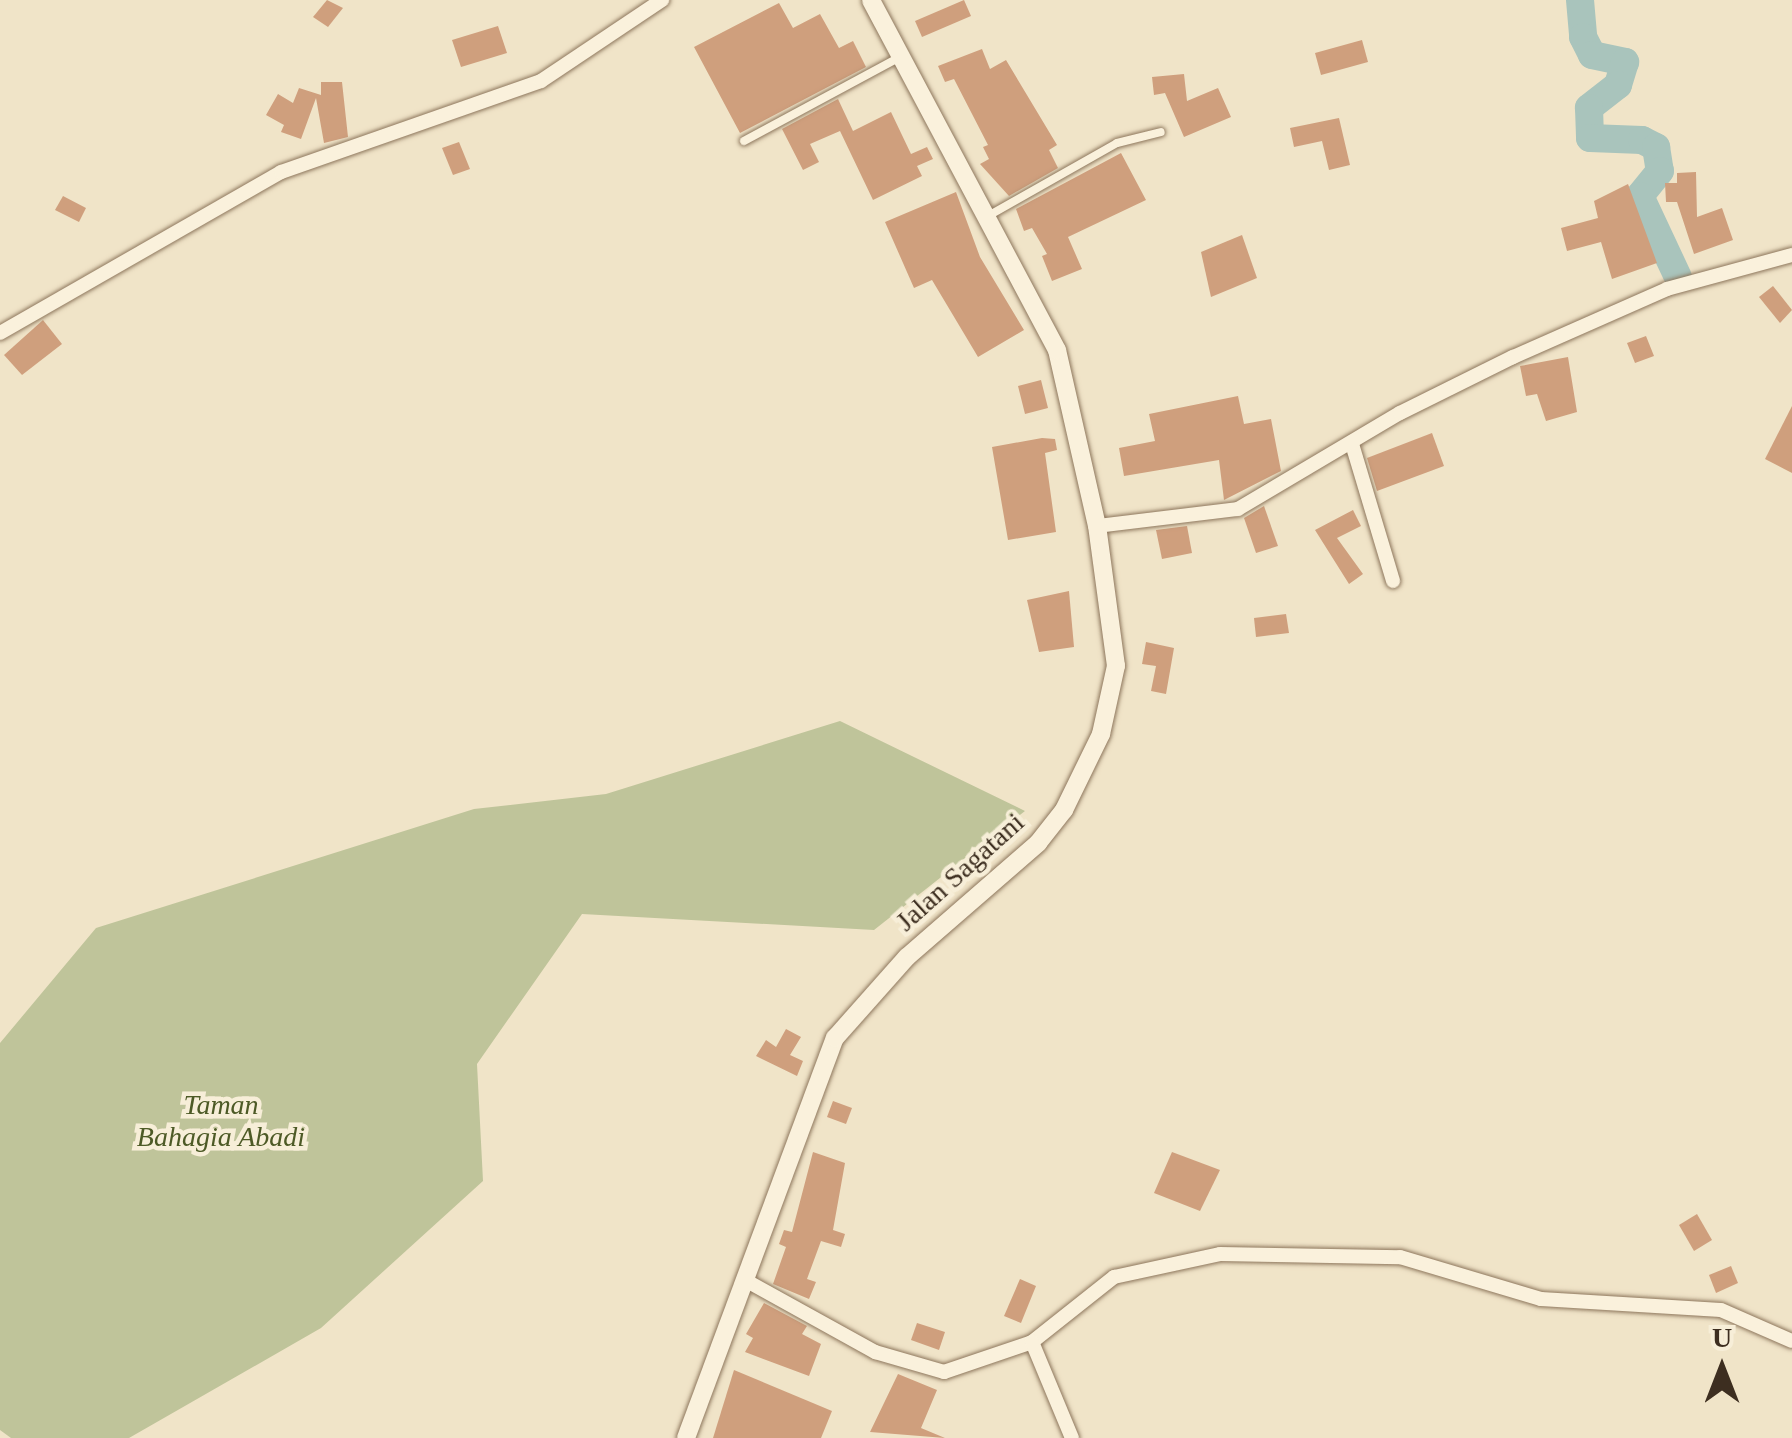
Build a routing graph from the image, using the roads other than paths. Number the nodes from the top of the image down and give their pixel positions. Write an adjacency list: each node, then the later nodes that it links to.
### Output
1 (662, 0): 8 (street)
2 (871, 0): 3 (street, Jalan Sagatani)
3 (901, 57): 5 (lane); 6 (street, Jalan Sagatani)
4 (1161, 132): 6 (lane)
5 (744, 141)
6 (984, 218): 10 (street, Jalan Sagatani)
7 (1792, 255): 9 (street)
8 (0, 333)
9 (1352, 444): 10 (street); 11 (street)
10 (1097, 526): 12 (street, Jalan Sagatani)
11 (1393, 581)
12 (745, 1280): 14 (street); 15 (street, Jalan Sagatani)
13 (1792, 1340): 14 (street)
14 (1032, 1342): 16 (street)
15 (686, 1438)
16 (1072, 1438)

